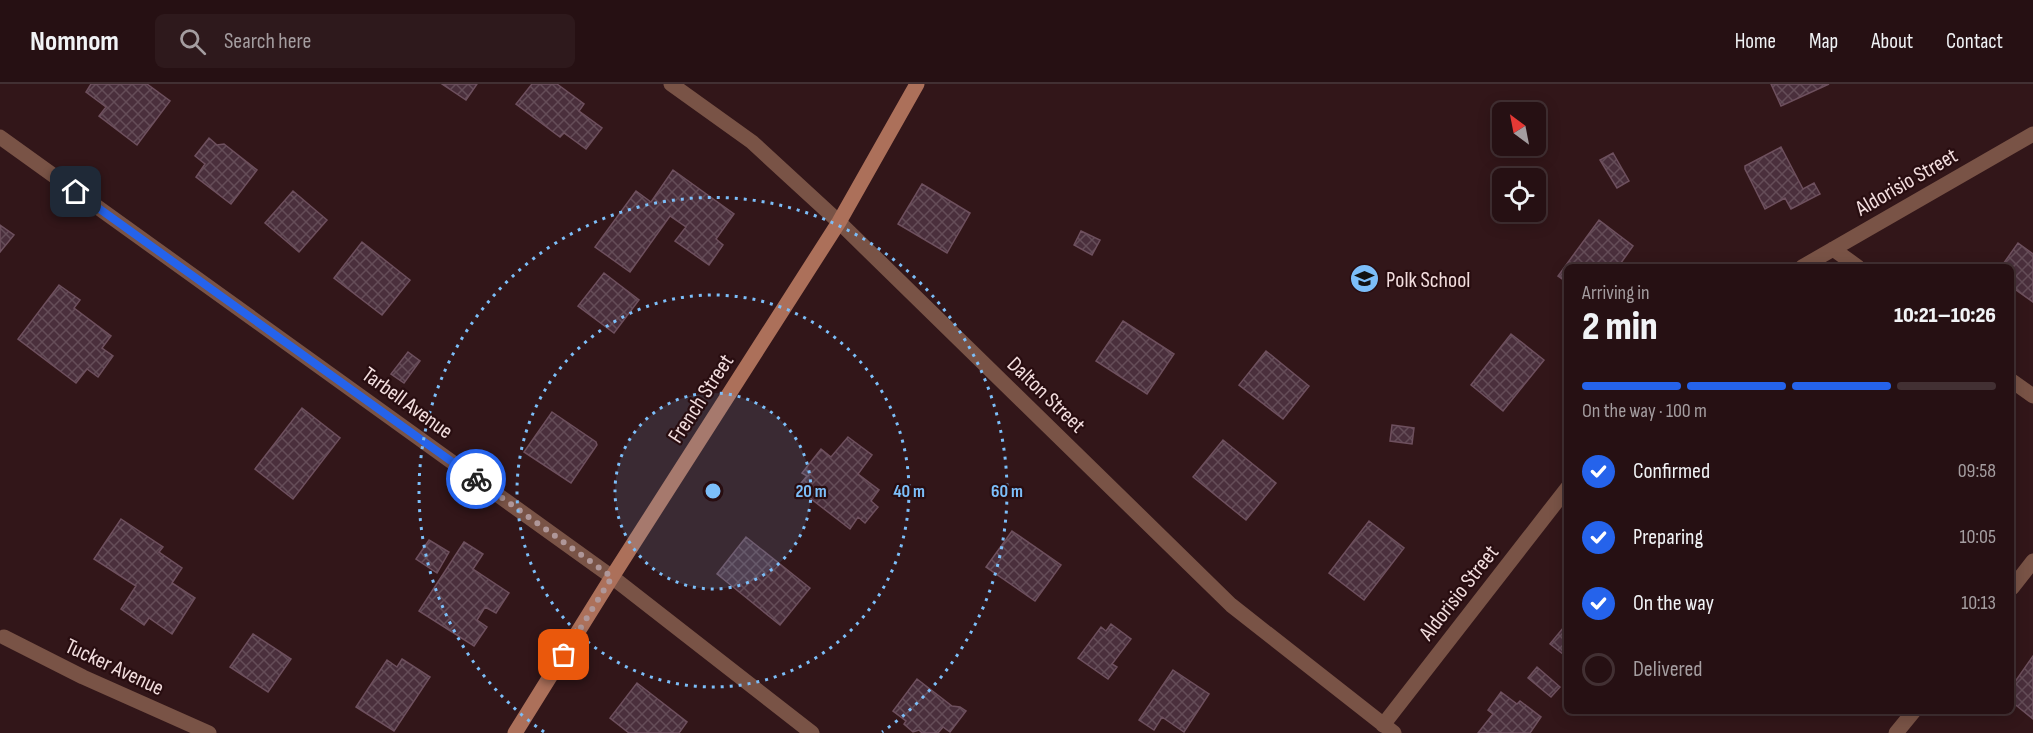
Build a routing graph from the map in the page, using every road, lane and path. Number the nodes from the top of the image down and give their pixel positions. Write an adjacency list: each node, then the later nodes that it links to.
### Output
1 (671, 84): 5 (street, Dalton Street)
2 (917, 84): 5 (street, French Street)
3 (2033, 134): 6 (street, Aldorisio Street)
4 (0, 137): 13 (street, Tarbell Avenue)
5 (839, 222): 13 (street, French Street); 17 (street, Dalton Street)
6 (1833, 249): 7 (street, Aldorisio Street); 8 (street)
7 (1807, 264)
8 (1854, 264)
9 (2014, 382): 10 (street)
10 (2033, 396)
11 (1564, 492): 17 (street, Aldorisio Street)
12 (2033, 561): 14 (street)
13 (612, 577): 19 (street, French Street); 20 (street, Tarbell Avenue)
14 (2014, 585)
15 (4, 637): 18 (street, Tucker Avenue)
16 (1912, 714): 21 (street)
17 (1389, 729)
18 (209, 733)
19 (515, 733)
20 (812, 733)
21 (1896, 733)

